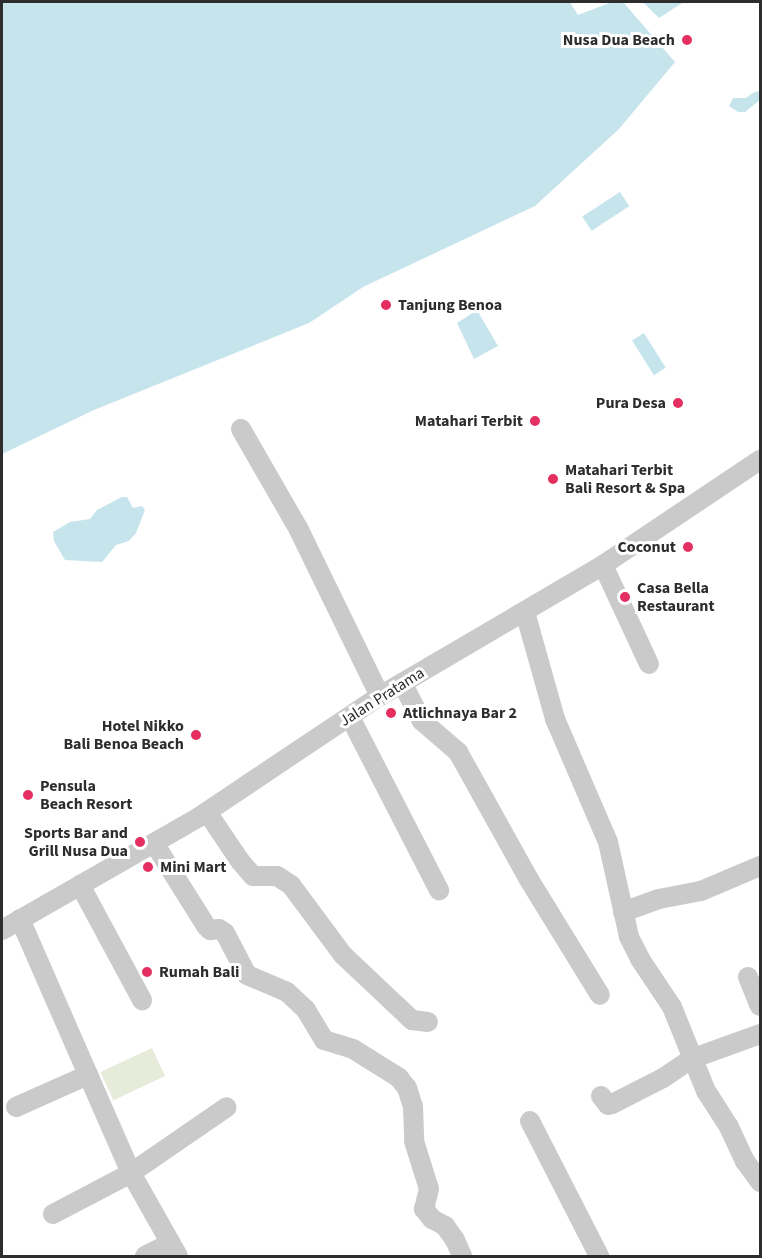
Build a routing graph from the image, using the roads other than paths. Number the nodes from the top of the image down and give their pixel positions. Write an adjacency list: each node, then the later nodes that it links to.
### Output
1 (241, 429): 7 (street)
2 (760, 460): 3 (street, Jalan Pratama)
3 (603, 565): 4 (street, Jalan Pratama); 5 (street)
4 (525, 612): 6 (street, Jalan Pratama); 14 (street)
5 (650, 664)
6 (402, 683): 7 (street, Jalan Pratama); 18 (street)
7 (380, 696): 8 (street, Jalan Pratama)
8 (350, 717): 9 (street, Jalan Pratama); 13 (street)
9 (207, 812): 10 (street, Jalan Pratama); 21 (street)
10 (154, 843): 12 (street, Jalan Pratama); 34 (street)
11 (760, 866): 14 (street)
12 (80, 885): 15 (street, Jalan Pratama); 19 (street)
13 (439, 890)
14 (623, 912): 23 (street)
15 (20, 919): 16 (street, Jalan Pratama); 24 (street)
16 (2, 930)
17 (748, 977): 20 (street)
18 (600, 995)
19 (142, 1000)
20 (760, 1006)
21 (428, 1022)
22 (760, 1034): 23 (street)
23 (691, 1059): 25 (street); 30 (street)
24 (88, 1075): 26 (street); 29 (street)
25 (601, 1096)
26 (16, 1107)
27 (226, 1107): 29 (street)
28 (530, 1121): 35 (street)
29 (131, 1173): 31 (street); 32 (street)
30 (760, 1182)
31 (52, 1214)
32 (174, 1250): 33 (street)
33 (145, 1257)
34 (462, 1257)
35 (599, 1257)

